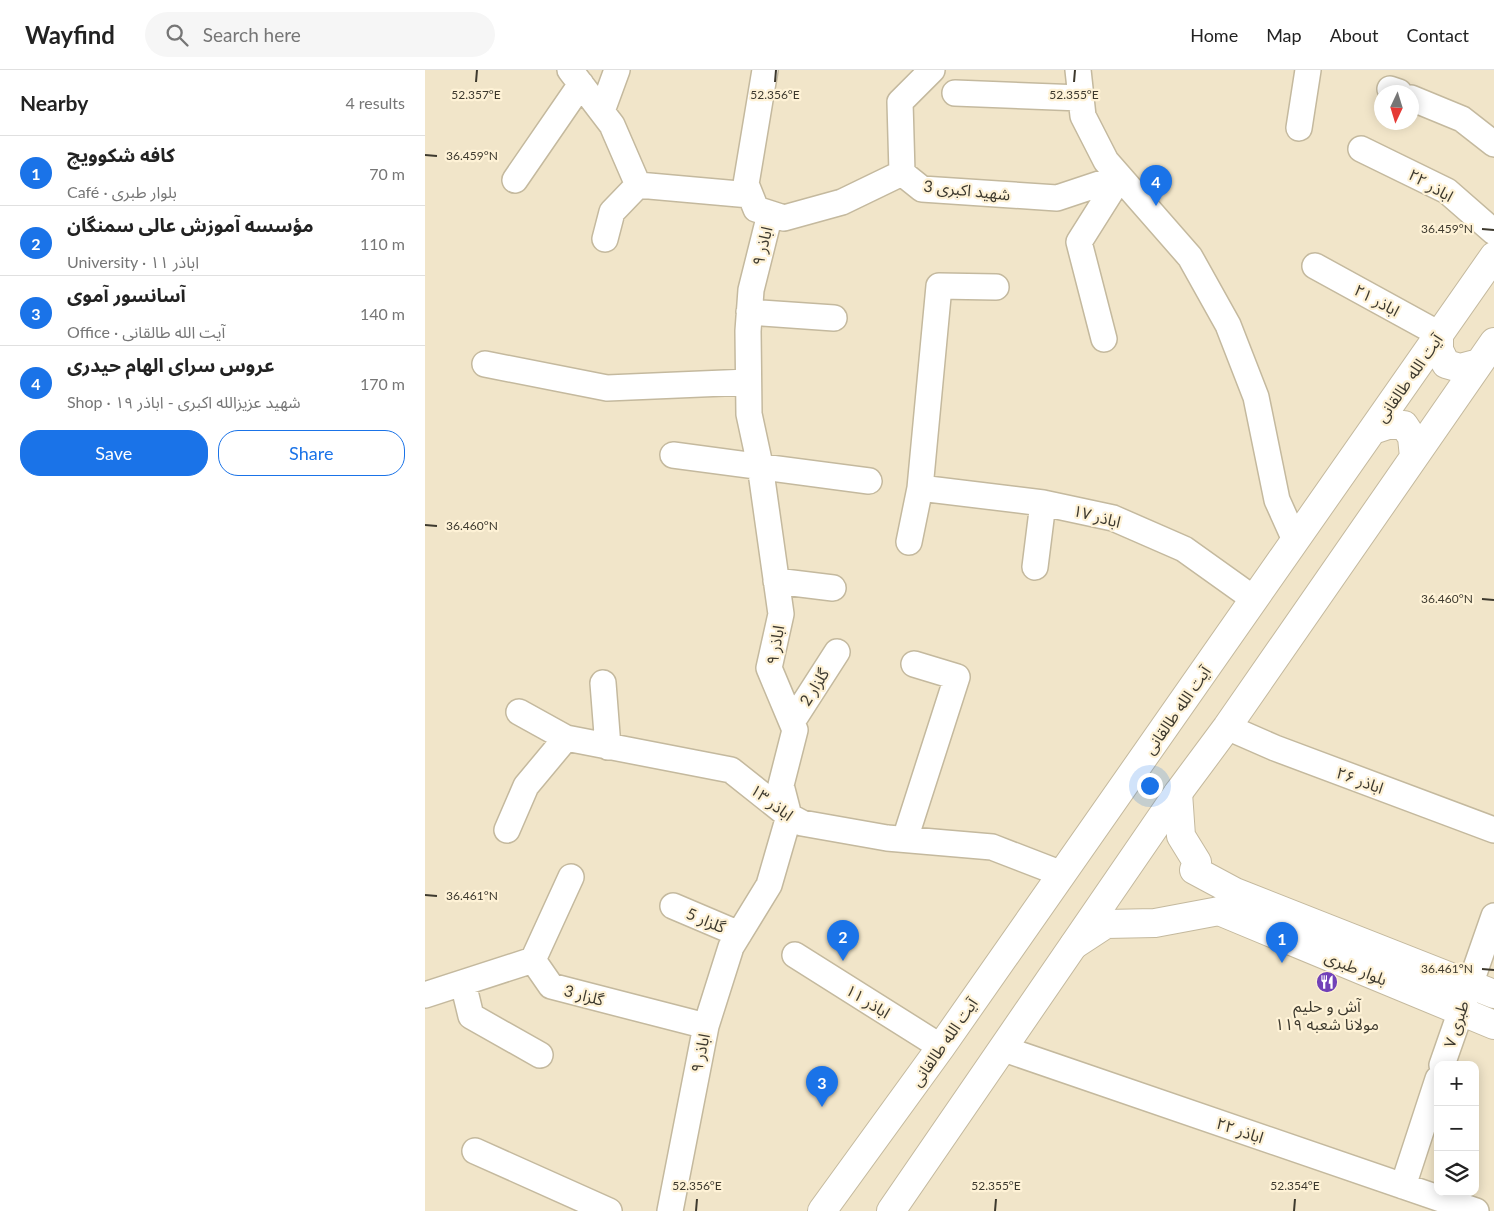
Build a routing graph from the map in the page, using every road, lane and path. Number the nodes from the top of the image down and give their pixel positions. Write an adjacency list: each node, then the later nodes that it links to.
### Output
1 (617, 70): 10 (street)
2 (765, 70): 18 (street)
3 (932, 70): 14 (street, شهید اکبری 3)
4 (1078, 70): 8 (street)
5 (1308, 70): 11 (street)
6 (575, 77): 10 (street); 16 (street)
7 (955, 93): 8 (street)
8 (1081, 98): 15 (street)
9 (1419, 101): 12 (street)
10 (602, 111): 17 (street)
11 (1299, 128)
12 (1494, 144)
13 (1361, 149): 20 (street, اباذر ۲۲)
14 (902, 173): 15 (street, شهید اکبری 3); 19 (street)
15 (1120, 177): 28 (street); 39 (street)
16 (515, 180)
17 (638, 184): 18 (street); 21 (street)
18 (751, 195): 19 (street, اباذر ۹)
19 (770, 214): 25 (street, اباذر ۹)
20 (1494, 232)
21 (605, 239)
22 (1494, 256): 27 (main road, آیت الله طالقانی)
23 (1315, 266): 27 (street, اباذر ۲۱)
24 (996, 286): 37 (street)
25 (749, 312): 26 (street); 31 (street, اباذر ۹)
26 (834, 318)
27 (1439, 334): 29 (main road); 32 (main road, آیت الله طالقانی)
28 (1104, 339)
29 (1487, 353): 34 (main road)
30 (485, 364): 31 (street)
31 (748, 382): 35 (street, اباذر ۹)
32 (1373, 430): 34 (main road); 39 (main road, آیت الله طالقانی)
33 (673, 455): 35 (street)
34 (1414, 458): 50 (main road)
35 (760, 465): 36 (street); 42 (street, اباذر ۹)
36 (869, 481)
37 (920, 488): 38 (street, اباذر ۱۷); 40 (street)
38 (1043, 503): 41 (street); 44 (street, اباذر ۱۷)
39 (1295, 540): 44 (main road, آیت الله طالقانی)
40 (909, 542)
41 (1035, 567)
42 (776, 582): 43 (street); 49 (street, اباذر ۹)
43 (833, 588)
44 (1254, 599): 58 (main road, آیت الله طالقانی)
45 (837, 652): 49 (street, گلزار 2)
46 (914, 664): 57 (street)
47 (603, 683): 52 (street)
48 (519, 712): 51 (street, اباذر ۱۳)
49 (792, 722): 54 (street, اباذر ۹)
50 (1227, 727): 53 (main road); 56 (street, اباذر ۲۶)
51 (566, 738): 52 (street, اباذر ۱۳); 55 (street)
52 (608, 747): 54 (street, اباذر ۱۳)
53 (1178, 793): 60 (main road); 64 (main road)
54 (789, 816): 57 (street, اباذر ۱۳); 63 (street, اباذر ۹)
55 (507, 830)
56 (1494, 830)
57 (905, 840): 58 (street, اباذر ۱۳)
58 (1062, 874): 74 (main road, آیت الله طالقانی)
59 (571, 878): 66 (street)
60 (1227, 902): 64 (main road); 68 (main road, بلوار طبری); 71 (main road, بلوار طبری)
61 (673, 906): 63 (street, گلزار 5)
62 (1494, 916): 68 (street, طبری ۷)
63 (739, 934): 73 (street, اباذر ۹)
64 (1074, 945): 75 (main road)
65 (795, 955): 74 (street, اباذر ۱۱)
66 (533, 960): 67 (street); 73 (street, گلزار 3)
67 (463, 984): 70 (street); 76 (street)
68 (1469, 984): 69 (main road, بلوار طبری); 71 (street, طبری ۷)
69 (1494, 994)
70 (425, 996)
71 (1460, 1011): 72 (main road, بلوار طبری); 77 (street, طبری ۷)
72 (1494, 1025)
73 (706, 1026): 82 (street, اباذر ۹)
74 (941, 1047): 83 (main road, آیت الله طالقانی)
75 (1004, 1049): 80 (street, اباذر ۲۲); 84 (main road)
76 (540, 1056)
77 (1444, 1061)
78 (1434, 1092): 80 (street)
79 (475, 1151): 81 (street)
80 (1403, 1186): 85 (street, اباذر ۲۲)
81 (609, 1211)
82 (670, 1211)
83 (822, 1211)
84 (891, 1211)
85 (1475, 1211)

